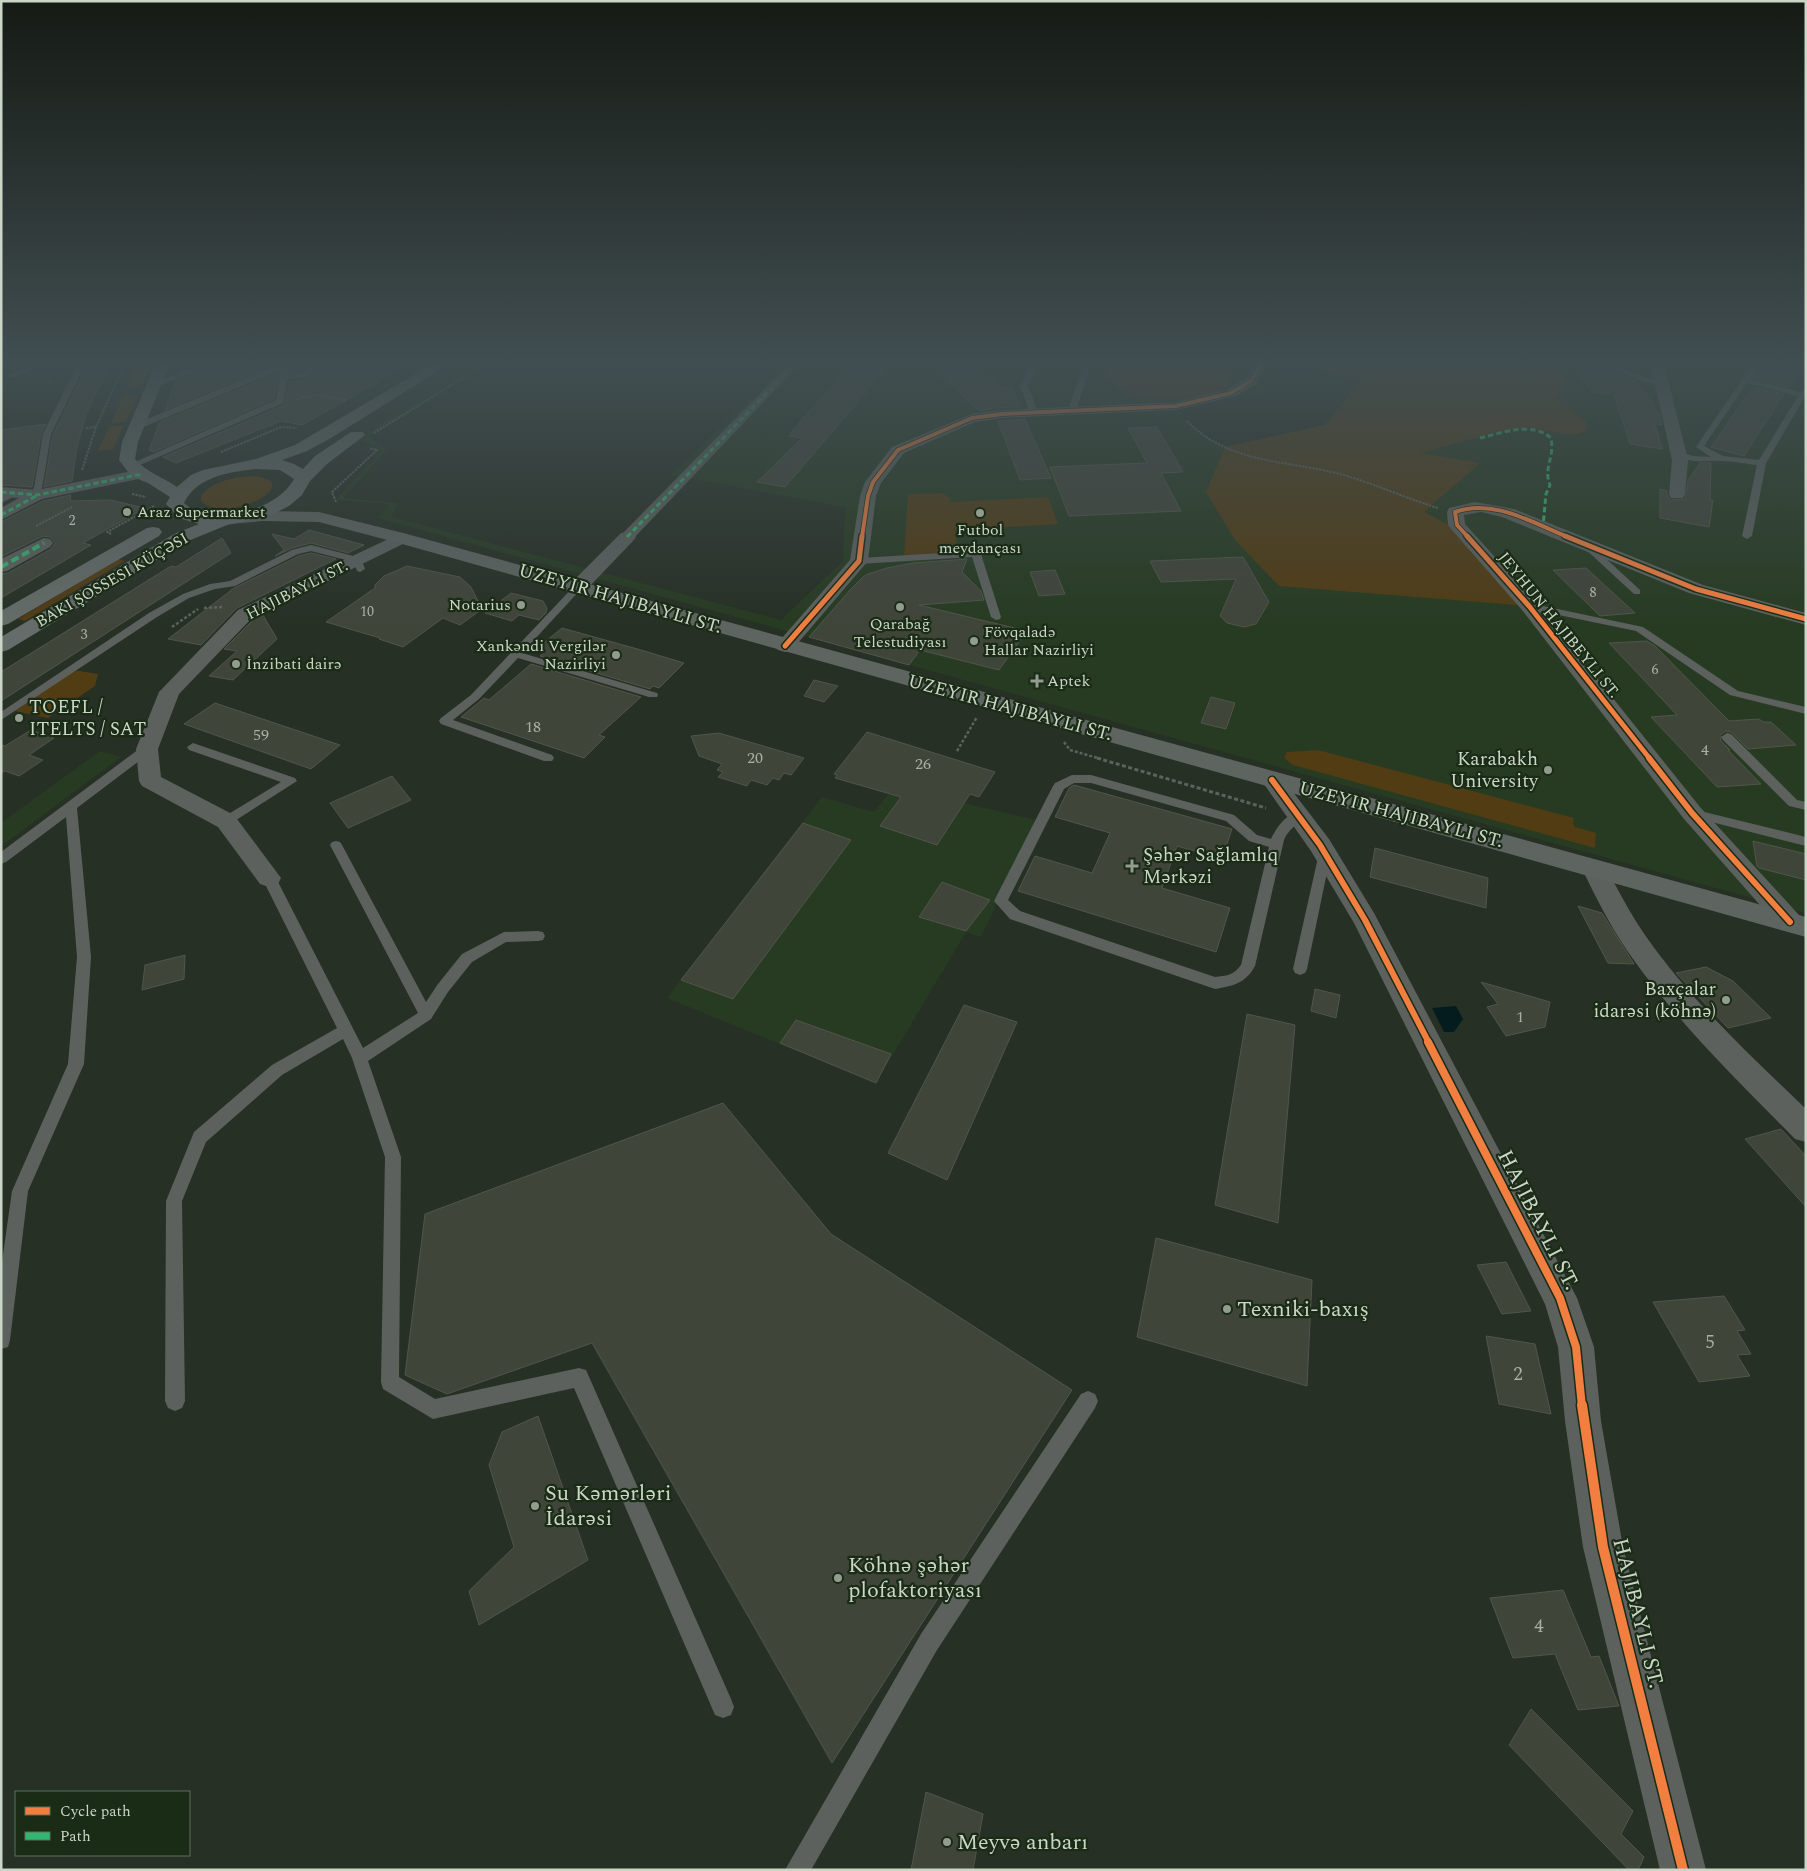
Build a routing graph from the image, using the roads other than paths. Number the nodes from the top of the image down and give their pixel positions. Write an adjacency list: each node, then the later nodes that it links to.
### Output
1 (44, 450): 19 (lane)
2 (129, 450): 14 (main road)
3 (185, 450): 14 (lane)
4 (294, 450): 13 (main road)
5 (337, 450): 16 (main road)
6 (711, 450): 25 (street)
7 (898, 450): 29 (street)
8 (1704, 450): 11 (lane)
9 (1770, 450): 12 (lane)
10 (1678, 453): 11 (lane); 17 (street)
11 (1720, 458): 12 (lane)
12 (1762, 463): 24 (lane)
13 (256, 464): 15 (main road); 16 (main road)
14 (142, 473): 15 (main road); 19 (street); 20 (main road)
15 (201, 478): 20 (main road)
16 (302, 483): 22 (main road); 23 (main road)
17 (1677, 494)
18 (5, 495): 19 (street)
19 (35, 495): 21 (street)
20 (178, 503): 23 (main road); 37 (main road)
21 (1, 514)
22 (319, 517): 23 (main road, UZEYIR HAJIBAYLI ST.); 26 (main road, UZEYIR HAJIBAYLI ST.)
23 (225, 520): 38 (main road)
24 (1747, 536)
25 (627, 537): 32 (street)
26 (401, 538): 30 (street, HAJIBAYLI ST.); 32 (main road, UZEYIR HAJIBAYLI ST.)
27 (44, 543): 31 (street)
28 (1584, 543): 33 (lane); 34 (street, JEYHUN HAJIBEYLI ST.); 36 (street)
29 (859, 561): 35 (lane); 39 (street)
30 (359, 564): 43 (lane); 46 (street, HAJIBAYLI ST.)
31 (1, 567)
32 (579, 586): 39 (main road, UZEYIR HAJIBAYLI ST.); 40 (lane)
33 (1637, 592)
34 (1529, 606): 42 (lane); 51 (street, JEYHUN HAJIBEYLI ST.)
35 (996, 618)
36 (1806, 619)
37 (1, 620)
38 (1, 646)
39 (785, 646): 48 (main road, UZEYIR HAJIBAYLI ST.)
40 (516, 654): 41 (lane); 47 (lane)
41 (653, 695)
42 (1806, 711)
43 (1, 717)
44 (1727, 737): 50 (lane)
45 (193, 747): 53 (lane)
46 (147, 749): 49 (lane); 53 (street, HAJIBAYLI ST.)
47 (548, 758)
48 (1272, 780): 52 (street, HAJIBAYLI ST.); 59 (main road, UZEYIR HAJIBAYLI ST.)
49 (70, 806): 58 (lane); 68 (lane)
50 (1806, 806)
51 (1692, 813): 54 (lane); 61 (street, JEYHUN HAJIBEYLI ST.)
52 (1299, 816): 56 (lane); 57 (street, HAJIBAYLI ST.)
53 (226, 822): 60 (street, HAJIBAYLI ST.)
54 (1806, 842)
55 (336, 845): 64 (lane)
56 (1276, 845): 56 (lane)
57 (1325, 853): 63 (lane); 73 (street, HAJIBAYLI ST.)
58 (1, 858)
59 (1594, 868): 61 (main road, UZEYIR HAJIBAYLI ST.); 67 (street)
60 (269, 878): 65 (lane)
61 (1798, 924)
62 (538, 936): 64 (lane)
63 (1300, 969)
64 (426, 1016): 66 (lane)
65 (346, 1030): 66 (lane); 69 (lane)
66 (360, 1058): 71 (lane)
67 (1806, 1129)
68 (1, 1340)
69 (175, 1401)
70 (1088, 1401): 72 (lane)
71 (723, 1708)
72 (797, 1870)
73 (1684, 1870)

